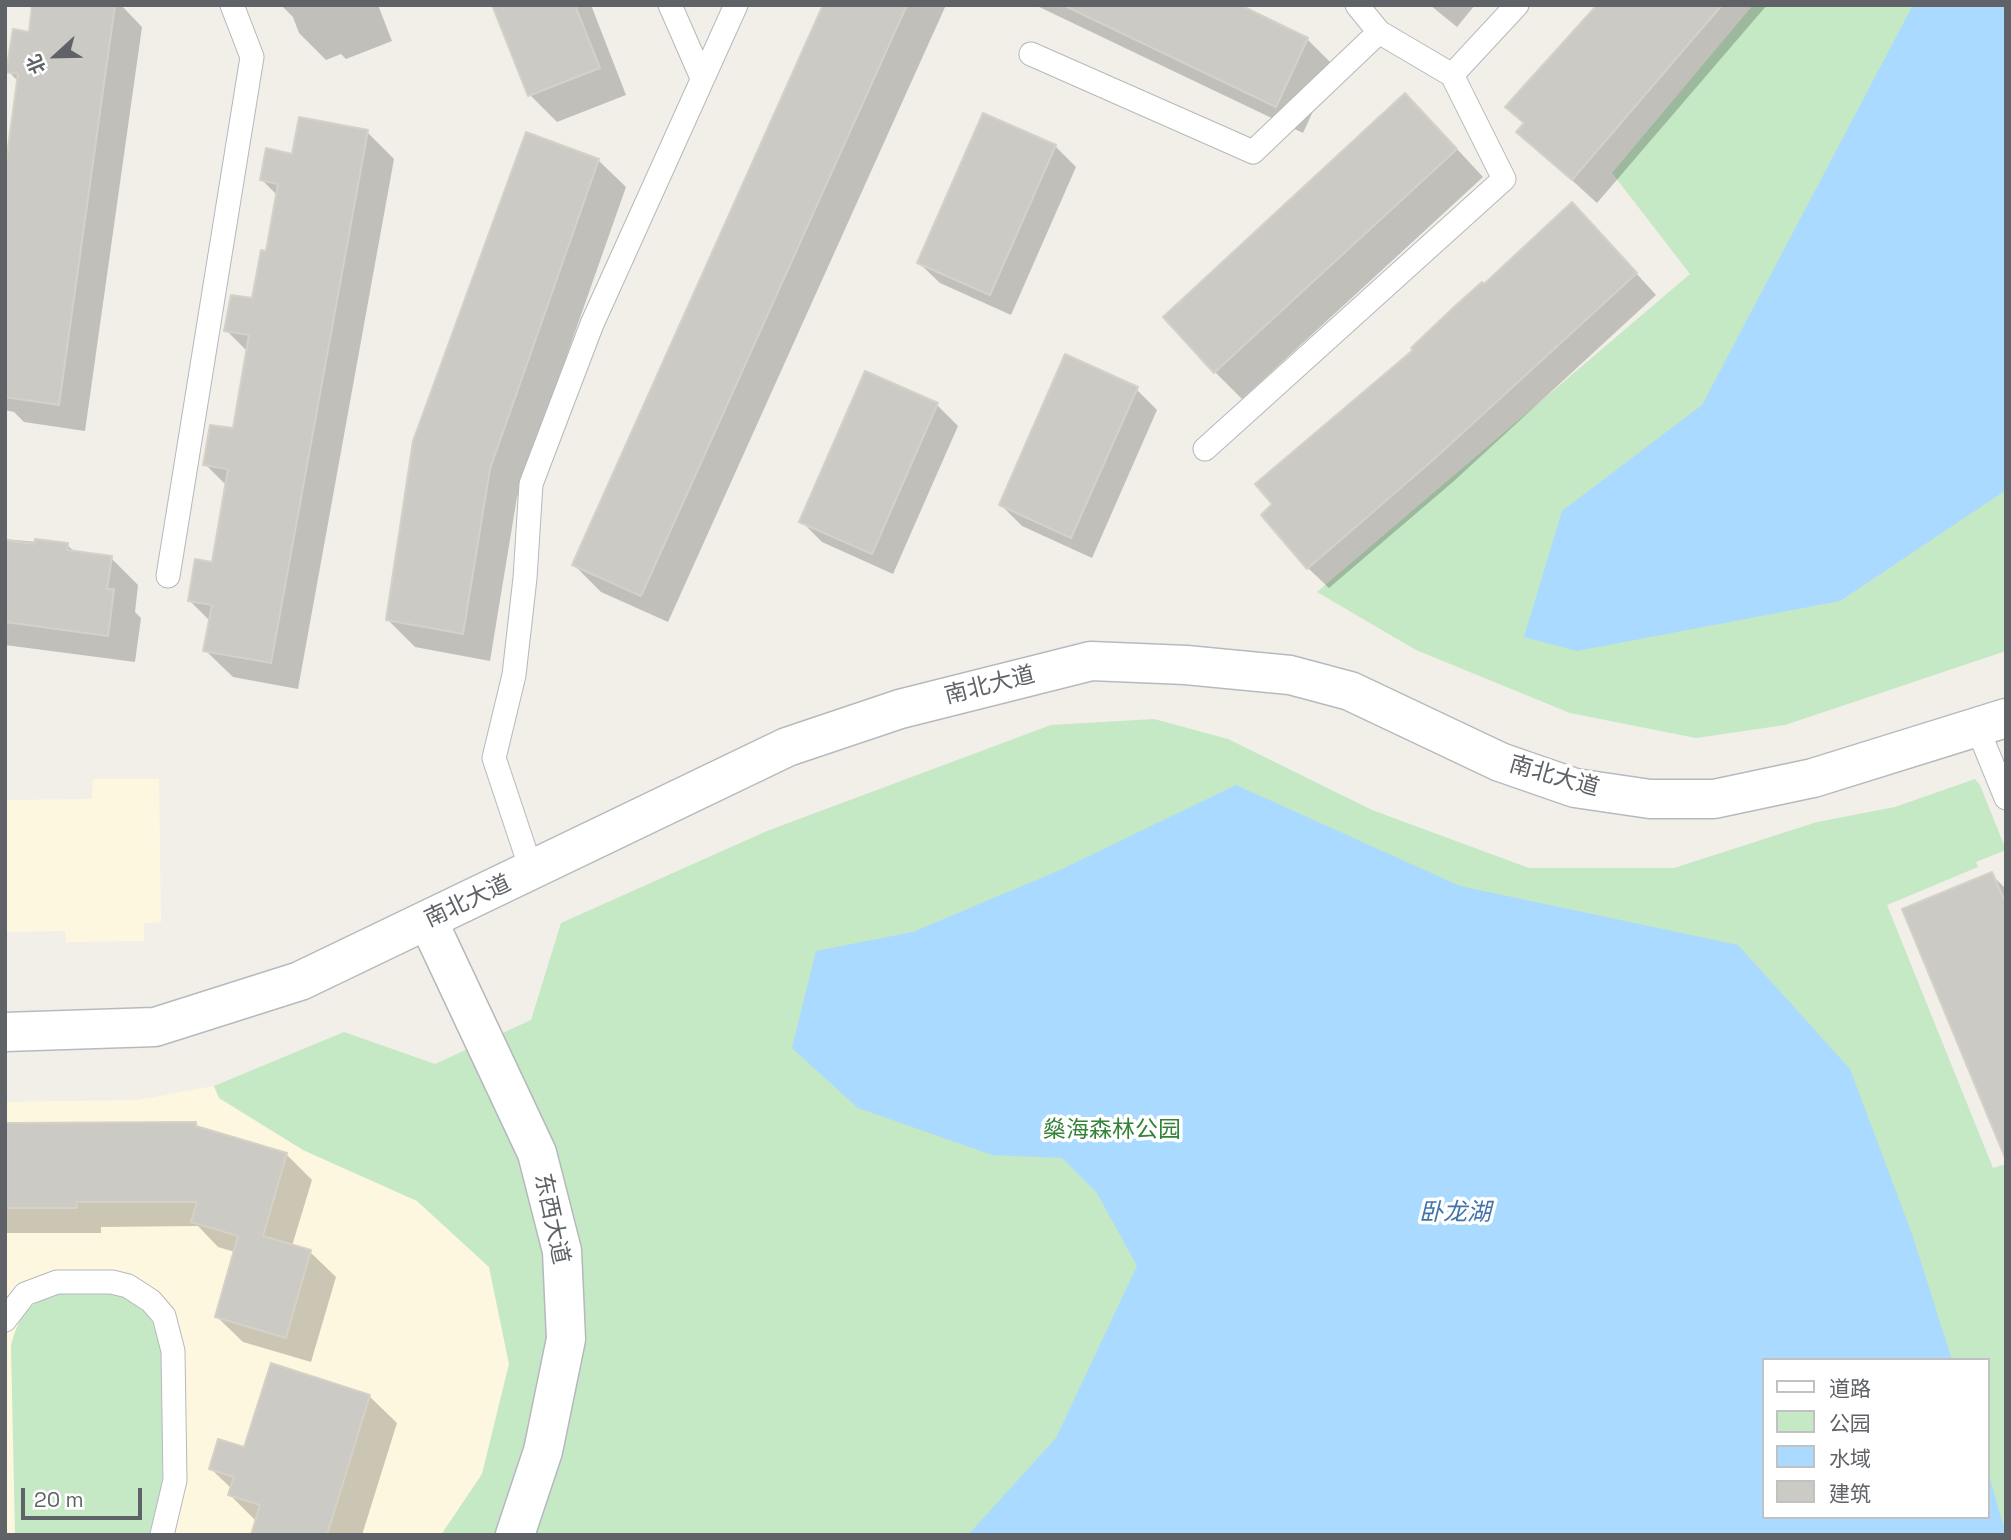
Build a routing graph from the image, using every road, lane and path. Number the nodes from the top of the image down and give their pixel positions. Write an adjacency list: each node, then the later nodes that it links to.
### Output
1 (232, 5): 11 (lane)
2 (670, 5): 9 (lane)
3 (736, 5): 9 (lane)
4 (1357, 5): 6 (lane)
5 (1517, 5): 8 (lane)
6 (1379, 32): 7 (lane); 8 (lane)
7 (1031, 54)
8 (1452, 75): 10 (lane)
9 (702, 78): 14 (lane)
10 (1205, 449)
11 (167, 576)
12 (1991, 722): 13 (lane); 14 (street, 南北大道)
13 (2006, 798)
14 (532, 872): 15 (street, 南北大道)
15 (428, 921): 16 (street, 南北大道); 19 (street, 东西大道)
16 (5, 1032)
17 (5, 1320): 18 (lane)
18 (162, 1535)
19 (515, 1535)

